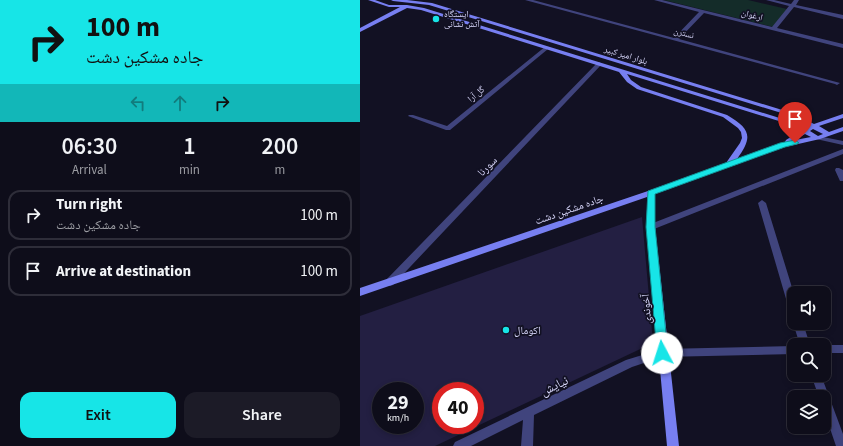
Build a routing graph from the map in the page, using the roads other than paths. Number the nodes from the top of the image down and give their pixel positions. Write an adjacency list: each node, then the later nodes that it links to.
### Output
1 (370, 0): 8 (main road)
2 (393, 0): 8 (main road)
3 (527, 0): 14 (street, نسترن)
4 (656, 0): 10 (street, ارغوان)
5 (768, 0): 9 (street)
6 (797, 0): 9 (street)
7 (416, 1): 8 (main road); 22 (main road, بلوار امیر کبیر)
8 (406, 3): 13 (main road); 16 (main road, بلوار امیر کبیر)
9 (792, 6): 11 (street); 12 (street)
10 (703, 11): 12 (street, ارغوان); 14 (street)
11 (843, 17)
12 (774, 28): 15 (street, ارغوان)
13 (360, 30)
14 (675, 40): 19 (street, نسترن)
15 (843, 46)
16 (546, 48): 17 (main road, بلوار امیر کبیر); 20 (street, گل آرا)
17 (599, 64): 18 (main road, بلوار امیر کبیر); 36 (street, سورنا)
18 (622, 71): 24 (main road, بلوار امیر کبیر); 30 (main road)
19 (837, 83)
20 (411, 116)
21 (843, 116): 22 (main road, جاده مشکین دشت)
22 (813, 126): 24 (main road, جاده مشکین دشت); 25 (main road, بلوار امیر کبیر)
23 (843, 129): 25 (main road, جاده مشکین دشت)
24 (804, 132): 26 (main road, بلوار امیر کبیر); 28 (main road, جاده مشکین دشت)
25 (829, 134): 26 (main road, جاده مشکین دشت); 27 (street)
26 (818, 138): 27 (street); 28 (main road, جاده مشکین دشت)
27 (841, 143)
28 (783, 145): 30 (main road, جاده مشکین دشت)
29 (843, 151): 35 (street)
30 (729, 164): 33 (main road, جاده مشکین دشت)
31 (839, 170): 32 (street)
32 (843, 179)
33 (651, 193): 35 (main road, آخوندی); 36 (main road, جاده مشکین دشت)
34 (762, 203): 37 (street)
35 (651, 227): 42 (main road, آخوندی)
36 (390, 282): 38 (main road, جاده مشکین دشت)
37 (787, 286)
38 (360, 292)
39 (831, 349): 40 (street)
40 (843, 349)
41 (787, 350): 42 (street, نیایش)
42 (662, 353): 44 (street, نیایش); 47 (main road, آخوندی)
43 (819, 382): 48 (street)
44 (529, 412): 45 (street, نیایش); 46 (street)
45 (459, 446)
46 (527, 446)
47 (673, 446)
48 (842, 446)

